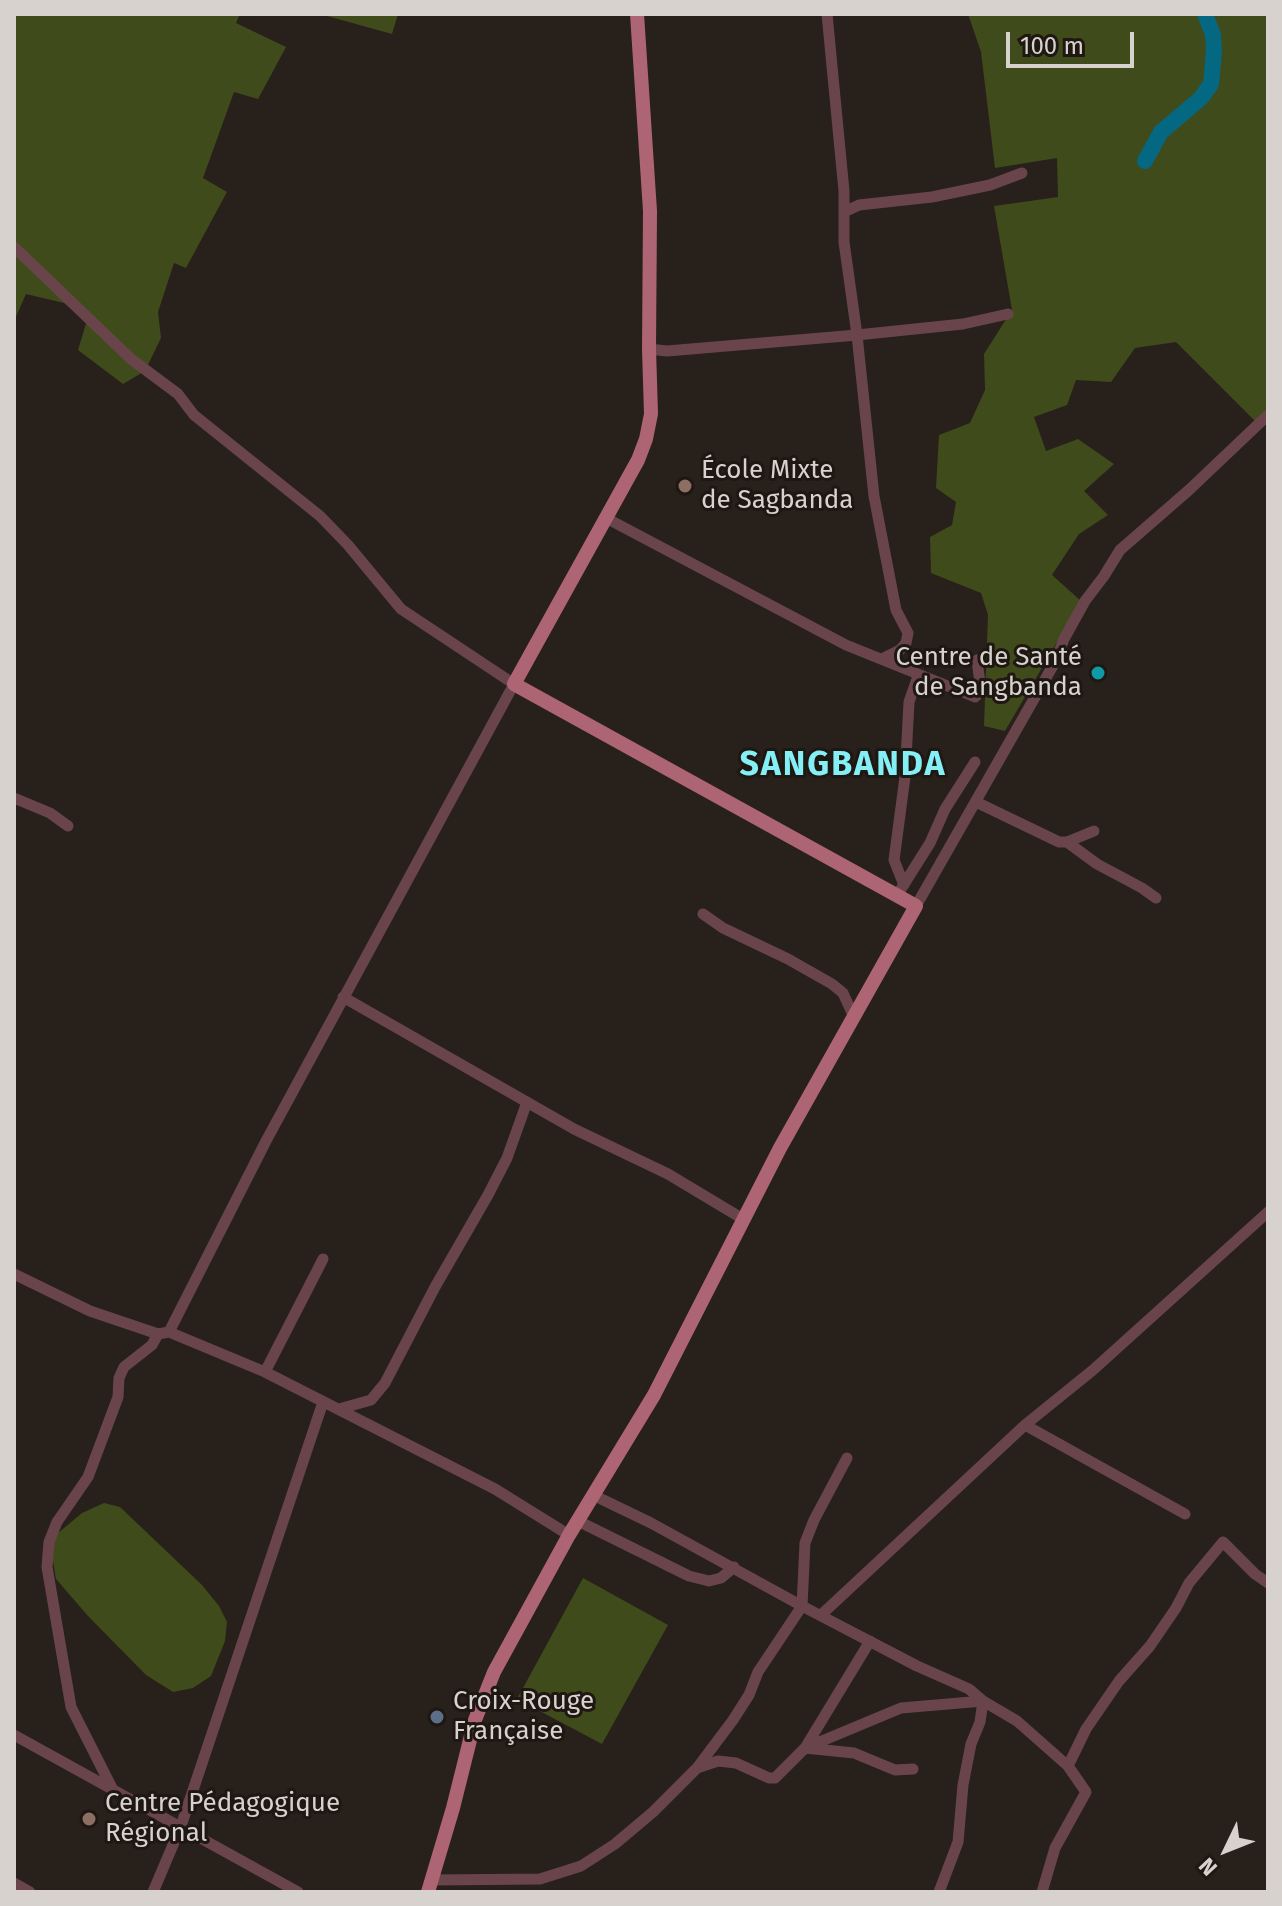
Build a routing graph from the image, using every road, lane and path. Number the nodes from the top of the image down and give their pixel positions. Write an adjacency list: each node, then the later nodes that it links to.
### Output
1 (637, 14): 8 (main road)
2 (827, 14): 4 (street)
3 (1022, 173): 4 (street)
4 (844, 212): 7 (street)
5 (14, 247): 14 (street)
6 (1008, 314): 7 (street)
7 (857, 335): 8 (street); 11 (street)
8 (649, 349): 10 (main road)
9 (1268, 415): 17 (street)
10 (606, 518): 11 (street); 14 (main road)
11 (882, 659): 13 (street)
12 (977, 660): 13 (street)
13 (918, 676): 21 (street)
14 (514, 684): 21 (main road); 25 (street)
15 (975, 762): 21 (street)
16 (14, 798): 18 (street)
17 (976, 802): 20 (street); 23 (street)
18 (68, 826)
19 (1094, 831): 20 (street)
20 (1067, 842): 22 (street)
21 (900, 890): 23 (main road)
22 (1156, 898)
23 (916, 906): 26 (main road)
24 (703, 914): 26 (street)
25 (343, 997): 27 (street); 32 (street)
26 (853, 1015): 29 (main road)
27 (527, 1102): 29 (street); 35 (street)
28 (1268, 1212): 36 (street)
29 (743, 1219): 38 (main road)
30 (323, 1259): 33 (street)
31 (14, 1274): 32 (street)
32 (163, 1333): 33 (street); 53 (street)
33 (265, 1372): 34 (street)
34 (323, 1402): 35 (street); 54 (street)
35 (339, 1409): 41 (street)
36 (1025, 1425): 39 (street); 45 (street)
37 (847, 1458): 44 (street)
38 (593, 1495): 40 (main road); 42 (street)
39 (1185, 1514)
40 (578, 1521): 41 (main road); 42 (street)
41 (569, 1535): 56 (main road)
42 (734, 1567): 44 (street)
43 (1268, 1583): 50 (street)
44 (802, 1606): 45 (street); 51 (street)
45 (821, 1615): 46 (street)
46 (870, 1641): 47 (street); 49 (street)
47 (983, 1701): 49 (street); 50 (street); 61 (street)
48 (14, 1735): 53 (street)
49 (805, 1748): 51 (street); 52 (street)
50 (1068, 1766): 62 (street)
51 (697, 1768): 56 (street)
52 (913, 1769)
53 (114, 1792): 54 (street)
54 (181, 1826): 57 (street); 59 (street)
55 (14, 1883): 58 (street)
56 (430, 1886)
57 (281, 1887): 60 (street)
58 (30, 1892)
59 (153, 1892)
60 (298, 1892)
61 (939, 1892)
62 (1042, 1892)

